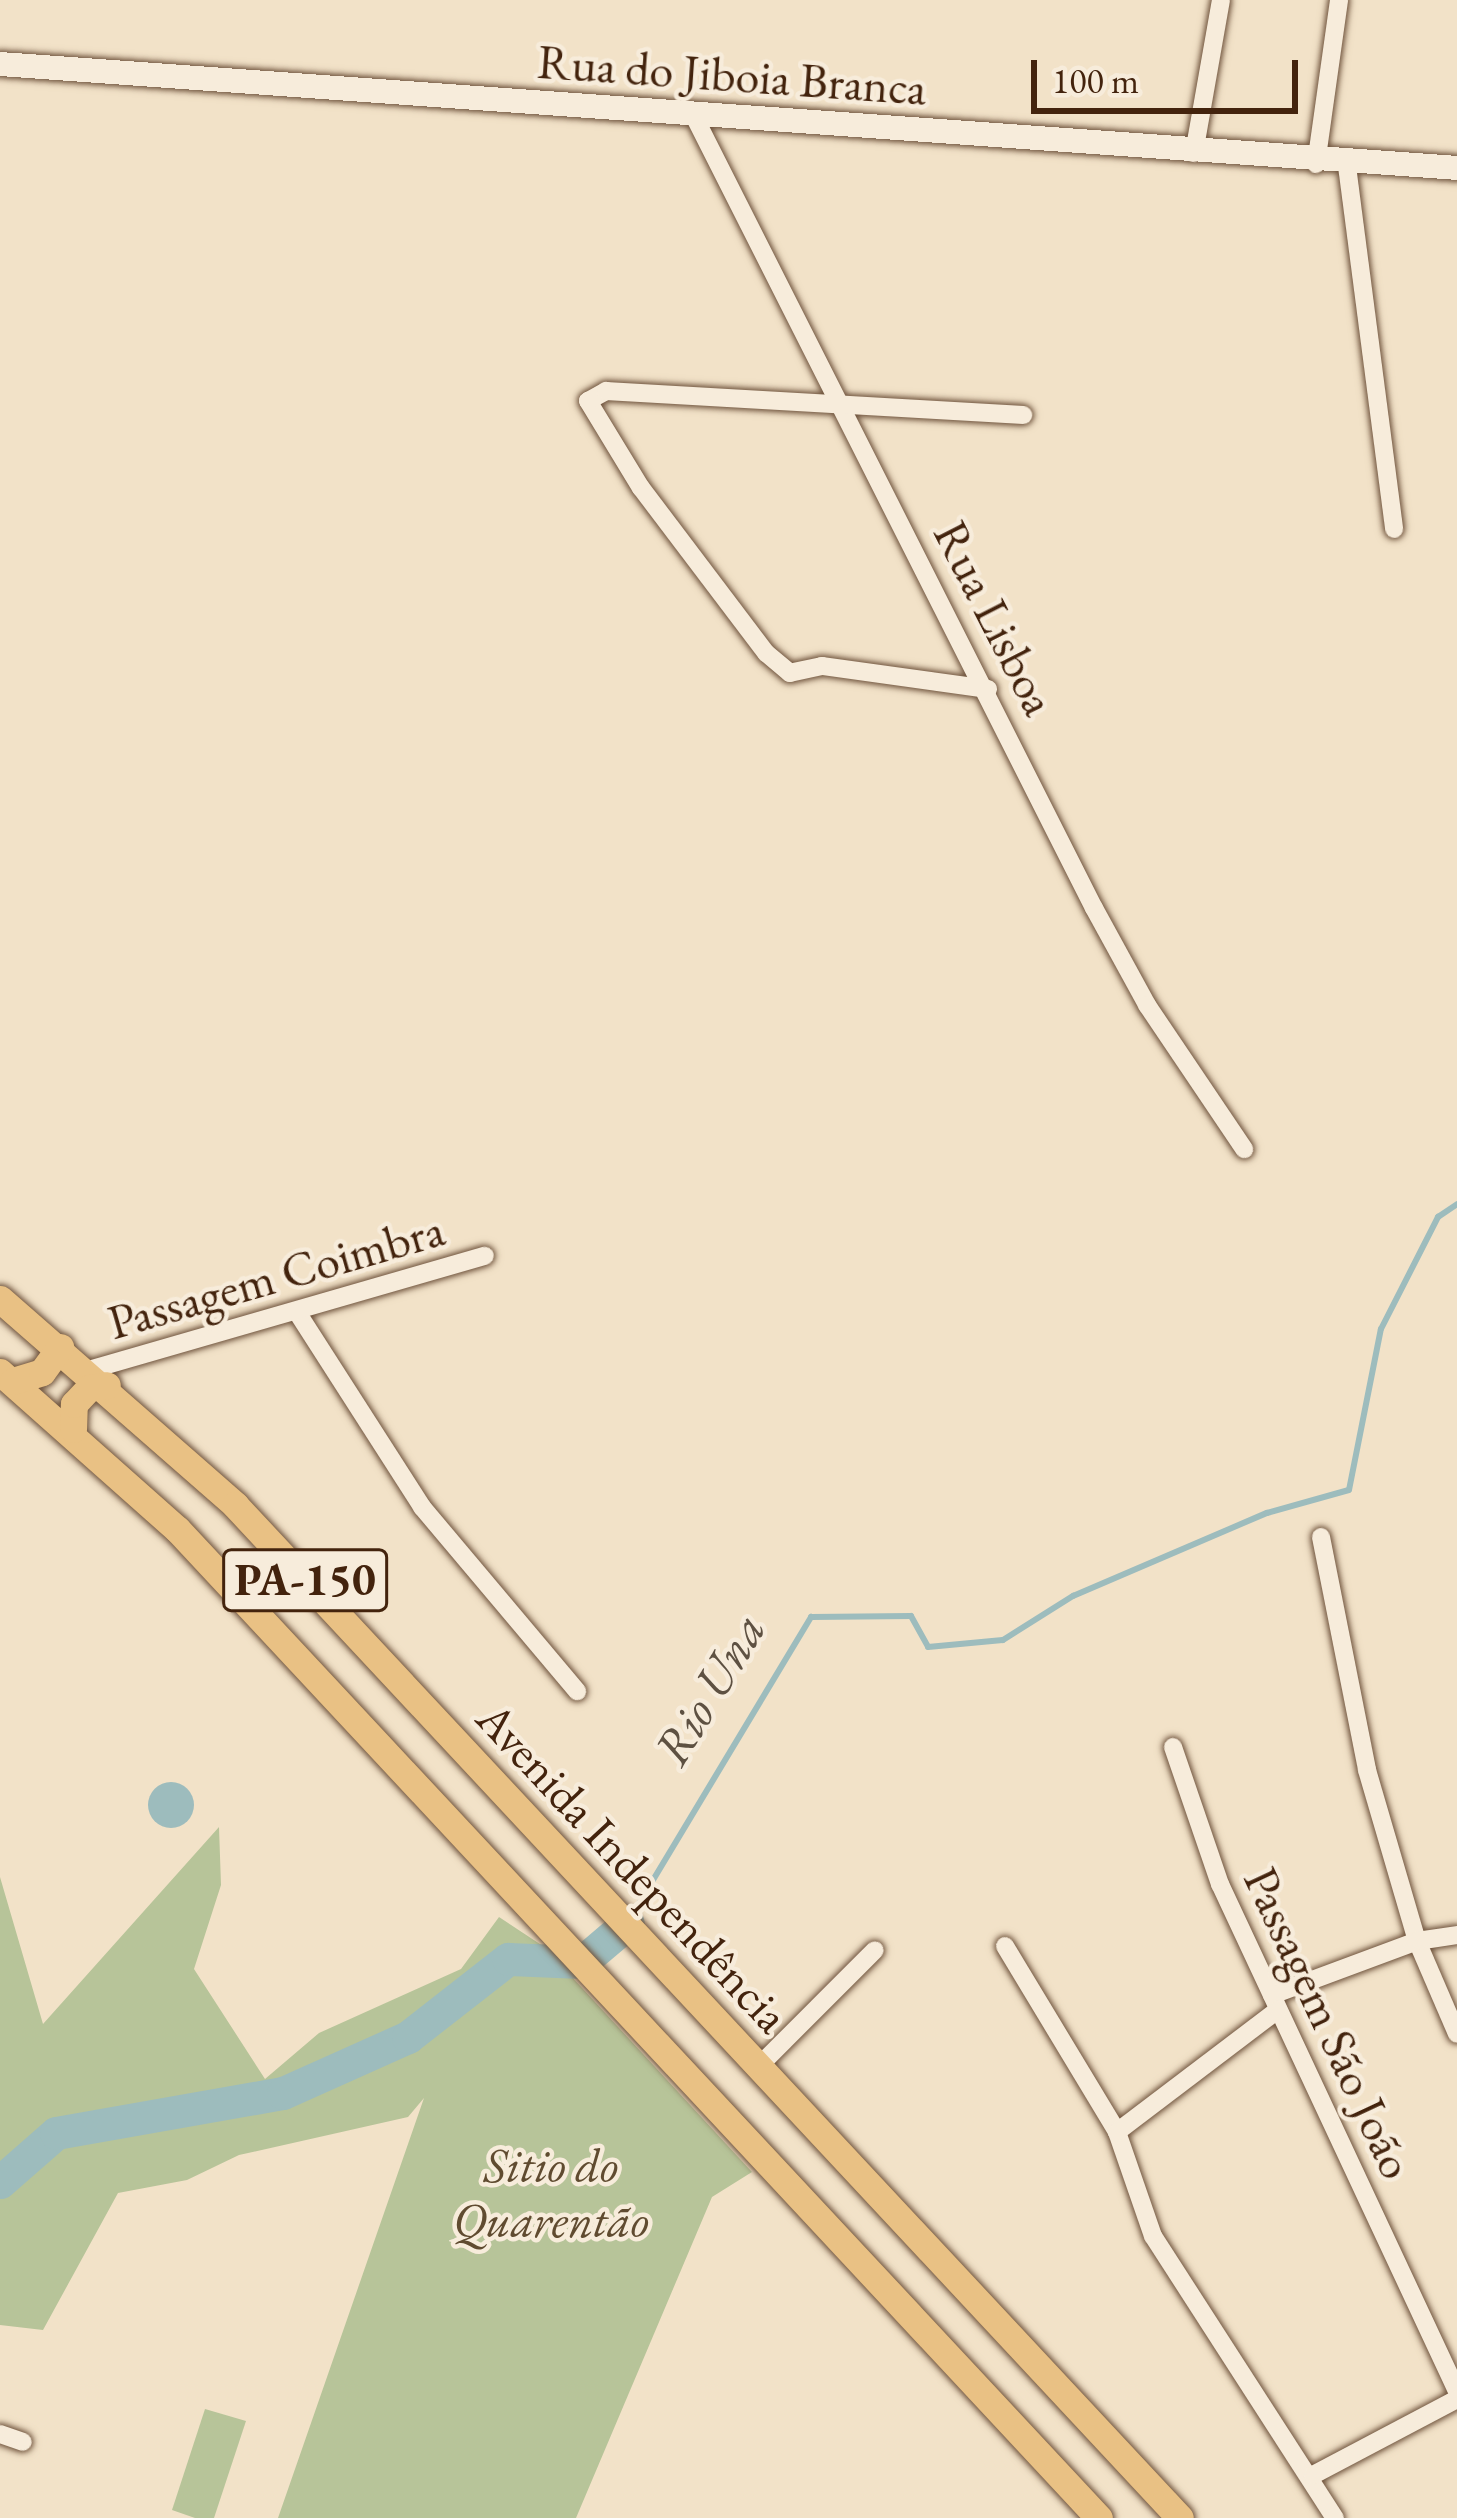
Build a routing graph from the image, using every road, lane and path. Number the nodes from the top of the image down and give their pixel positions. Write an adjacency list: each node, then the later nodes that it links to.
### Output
1 (1221, 0): 5 (street)
2 (1339, 0): 6 (street)
3 (0, 64): 4 (main road, Rua do Jiboia Branca)
4 (692, 112): 5 (main road, Rua do Jiboia Branca); 9 (street, Rua Lisboa)
5 (1194, 153): 6 (main road, Rua do Jiboia Branca)
6 (1316, 164): 7 (main road, Rua do Jiboia Branca)
7 (1347, 166): 8 (main road, Rua do Jiboia Branca); 11 (street)
8 (1457, 169)
9 (841, 404): 10 (street); 12 (street, Rua Lisboa); 12 (street)
10 (1023, 416)
11 (1394, 530)
12 (988, 689): 13 (street, Rua Lisboa)
13 (1244, 1149)
14 (485, 1256): 16 (street, Passagem Coimbra)
15 (0, 1299): 17 (main road, Avenida Independência / PA-150)
16 (298, 1312): 19 (street, Passagem Coimbra); 22 (street)
17 (60, 1347): 18 (main road); 19 (main road, Avenida Independência / PA-150)
18 (4, 1378): 20 (main road, PA-150)
19 (98, 1378): 20 (main road); 30 (main road, Avenida Independência / PA-150)
20 (73, 1429): 36 (main road, PA-150)
21 (1322, 1537): 25 (street)
22 (577, 1691)
23 (1172, 1747): 28 (street, Passagem São João)
24 (1457, 1935): 25 (street)
25 (1417, 1941): 28 (street); 29 (street)
26 (1005, 1946): 31 (street)
27 (875, 1950): 30 (street)
28 (1275, 2002): 31 (street); 32 (street, Passagem São João)
29 (1457, 2034)
30 (758, 2067): 37 (main road, Avenida Independência / PA-150)
31 (1117, 2132): 35 (street)
32 (1457, 2395): 35 (street)
33 (0, 2434): 34 (street)
34 (23, 2442)
35 (1313, 2475): 38 (street)
36 (1099, 2518)
37 (1180, 2518)
38 (1335, 2518)

